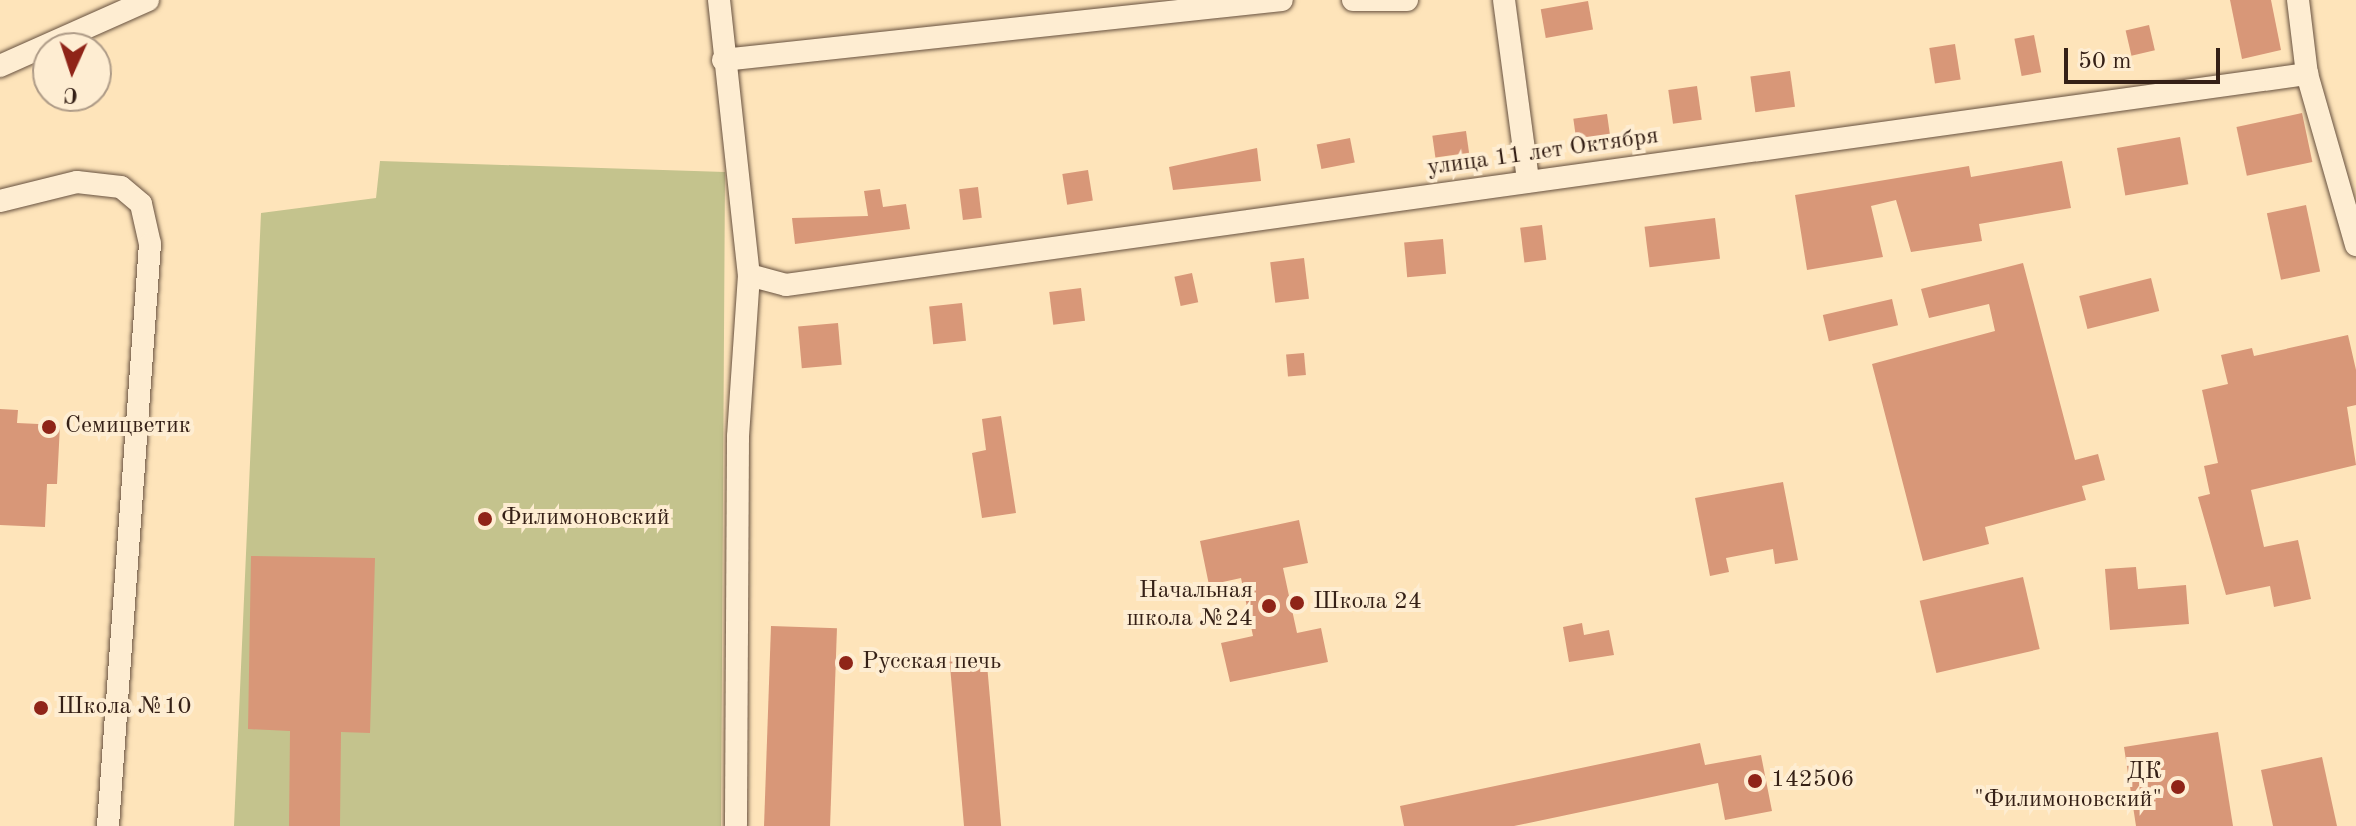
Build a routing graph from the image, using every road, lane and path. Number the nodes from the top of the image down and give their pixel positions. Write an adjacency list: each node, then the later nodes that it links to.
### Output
1 (148, 0): 9 (street)
2 (719, 0): 8 (street)
3 (1282, 0): 8 (street)
4 (1353, 0): 5 (street)
5 (1407, 0)
6 (1504, 0): 11 (street)
7 (2298, 0): 10 (street)
8 (723, 60): 14 (street)
9 (0, 66)
10 (2307, 74): 11 (street, улица 11 лет Октября); 13 (street)
11 (1528, 181): 14 (street, улица 11 лет Октября)
12 (0, 201): 15 (street)
13 (2356, 245)
14 (749, 275): 16 (street)
15 (108, 826)
16 (736, 826)

